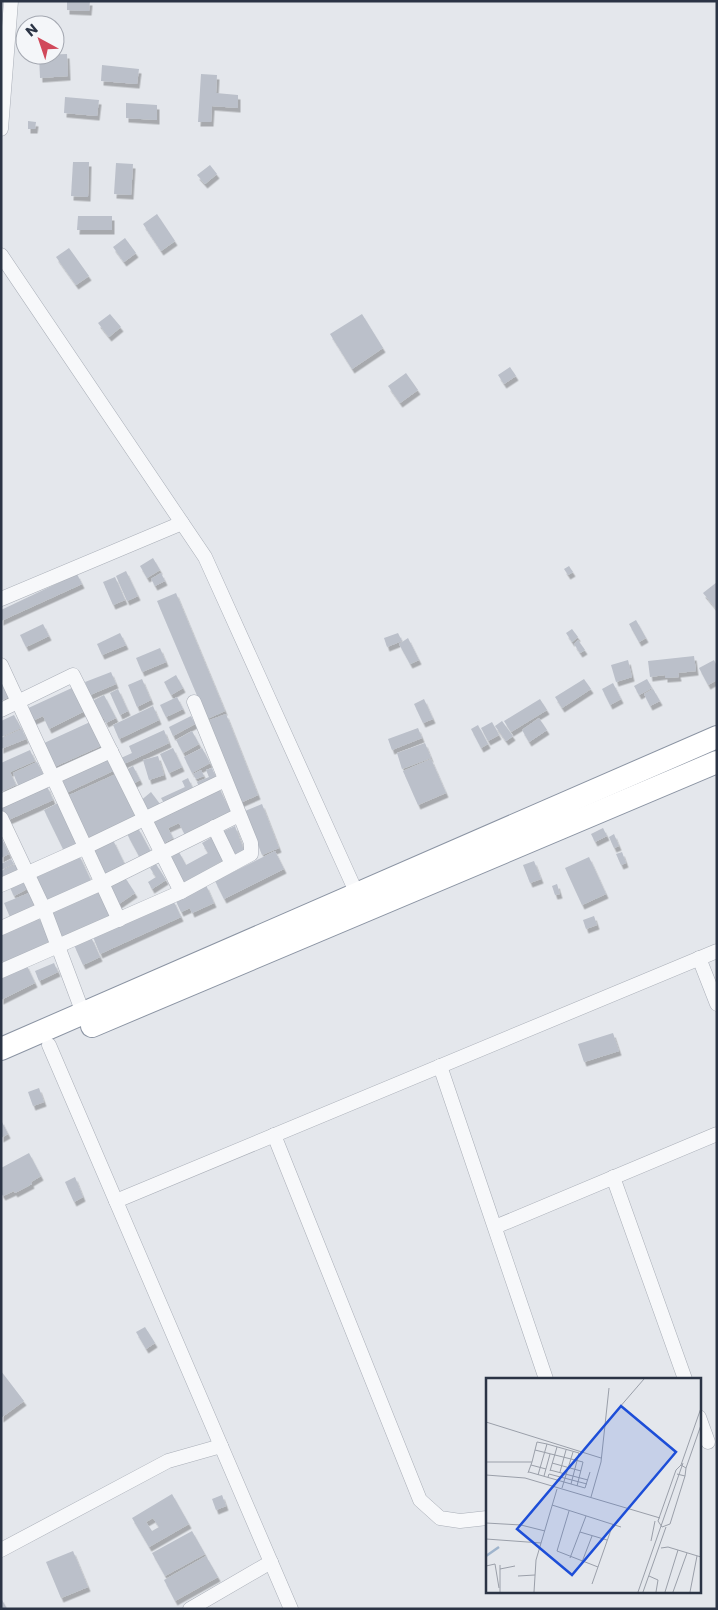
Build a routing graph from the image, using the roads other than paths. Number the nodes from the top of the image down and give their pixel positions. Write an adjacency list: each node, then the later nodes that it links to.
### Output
1 (11, 1): 2 (street)
2 (1, 129)
3 (1, 255): 4 (street)
4 (182, 523): 5 (street); 27 (street)
5 (1, 599)
6 (1, 665): 7 (street)
7 (18, 701): 9 (street); 11 (street); 13 (street)
8 (194, 702): 14 (street)
9 (1, 710)
10 (717, 737): 27 (highway)
11 (111, 751): 13 (street); 18 (street)
12 (717, 762): 37 (highway)
13 (53, 777): 15 (street); 20 (street)
14 (225, 780): 16 (street); 18 (street)
15 (1, 801)
16 (239, 815): 19 (street); 22 (street)
17 (1, 818): 23 (street)
18 (145, 819): 20 (street); 21 (street)
19 (214, 827): 21 (street); 22 (street)
20 (86, 848): 23 (street); 24 (street)
21 (161, 853): 24 (street); 26 (street)
22 (232, 864): 26 (street)
23 (27, 874): 25 (street); 28 (street)
24 (102, 883): 28 (street); 29 (street)
25 (1, 885)
26 (182, 892): 29 (street)
27 (357, 894): 36 (highway)
28 (44, 909): 30 (street); 31 (street)
29 (120, 920): 31 (street)
30 (1, 928)
31 (58, 945): 34 (street); 36 (street)
32 (717, 951): 33 (street)
33 (699, 958): 35 (street); 40 (street)
34 (1, 971)
35 (717, 1004)
36 (83, 1013): 38 (highway)
37 (49, 1044): 39 (highway); 44 (street)
38 (1, 1049)
39 (1, 1064)
40 (440, 1066): 42 (street); 45 (street)
41 (717, 1134): 43 (street)
42 (274, 1135): 44 (street); 51 (street)
43 (613, 1177): 45 (street); 47 (street)
44 (116, 1201): 50 (street)
45 (494, 1227): 46 (street)
46 (546, 1378)
47 (685, 1378)
48 (700, 1421): 49 (street)
49 (708, 1442)
50 (221, 1446): 52 (street); 53 (street)
51 (486, 1518)
52 (1, 1550)
53 (271, 1562): 54 (street); 55 (street)
54 (190, 1609)
55 (291, 1609)

